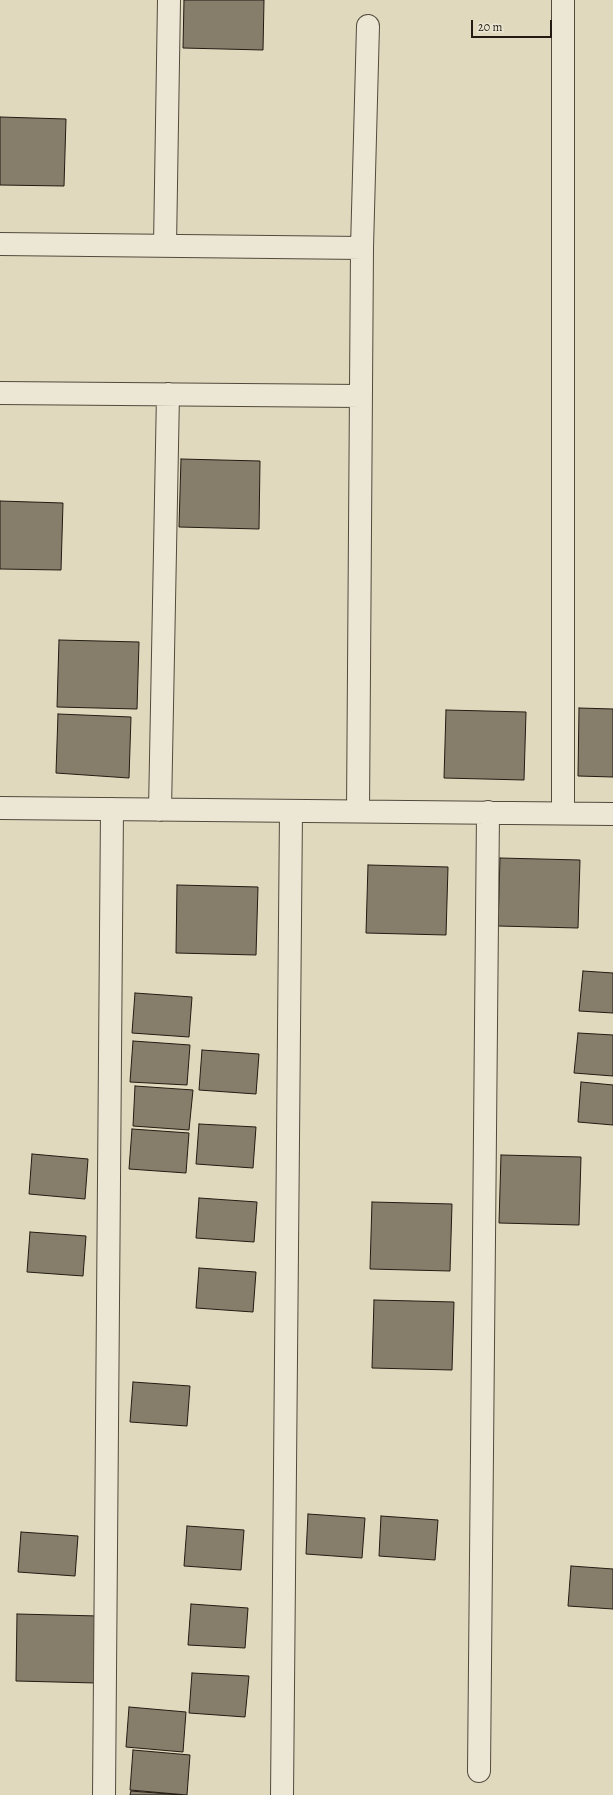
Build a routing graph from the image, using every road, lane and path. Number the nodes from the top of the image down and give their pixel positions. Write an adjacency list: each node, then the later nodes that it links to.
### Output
1 (169, 0): 5 (street)
2 (563, 0): 16 (street)
3 (368, 26): 6 (street)
4 (0, 244): 5 (street)
5 (166, 246): 6 (street)
6 (362, 248): 9 (street)
7 (0, 393): 8 (street)
8 (168, 394): 9 (street); 12 (street)
9 (361, 396): 14 (street)
10 (0, 808): 11 (street)
11 (112, 809): 12 (street); 19 (street)
12 (160, 810): 13 (street)
13 (291, 811): 14 (street); 20 (street)
14 (358, 811): 15 (street)
15 (488, 812): 16 (street); 18 (street)
16 (563, 813): 17 (street)
17 (613, 814)
18 (479, 1771)
19 (104, 1795)
20 (282, 1795)

